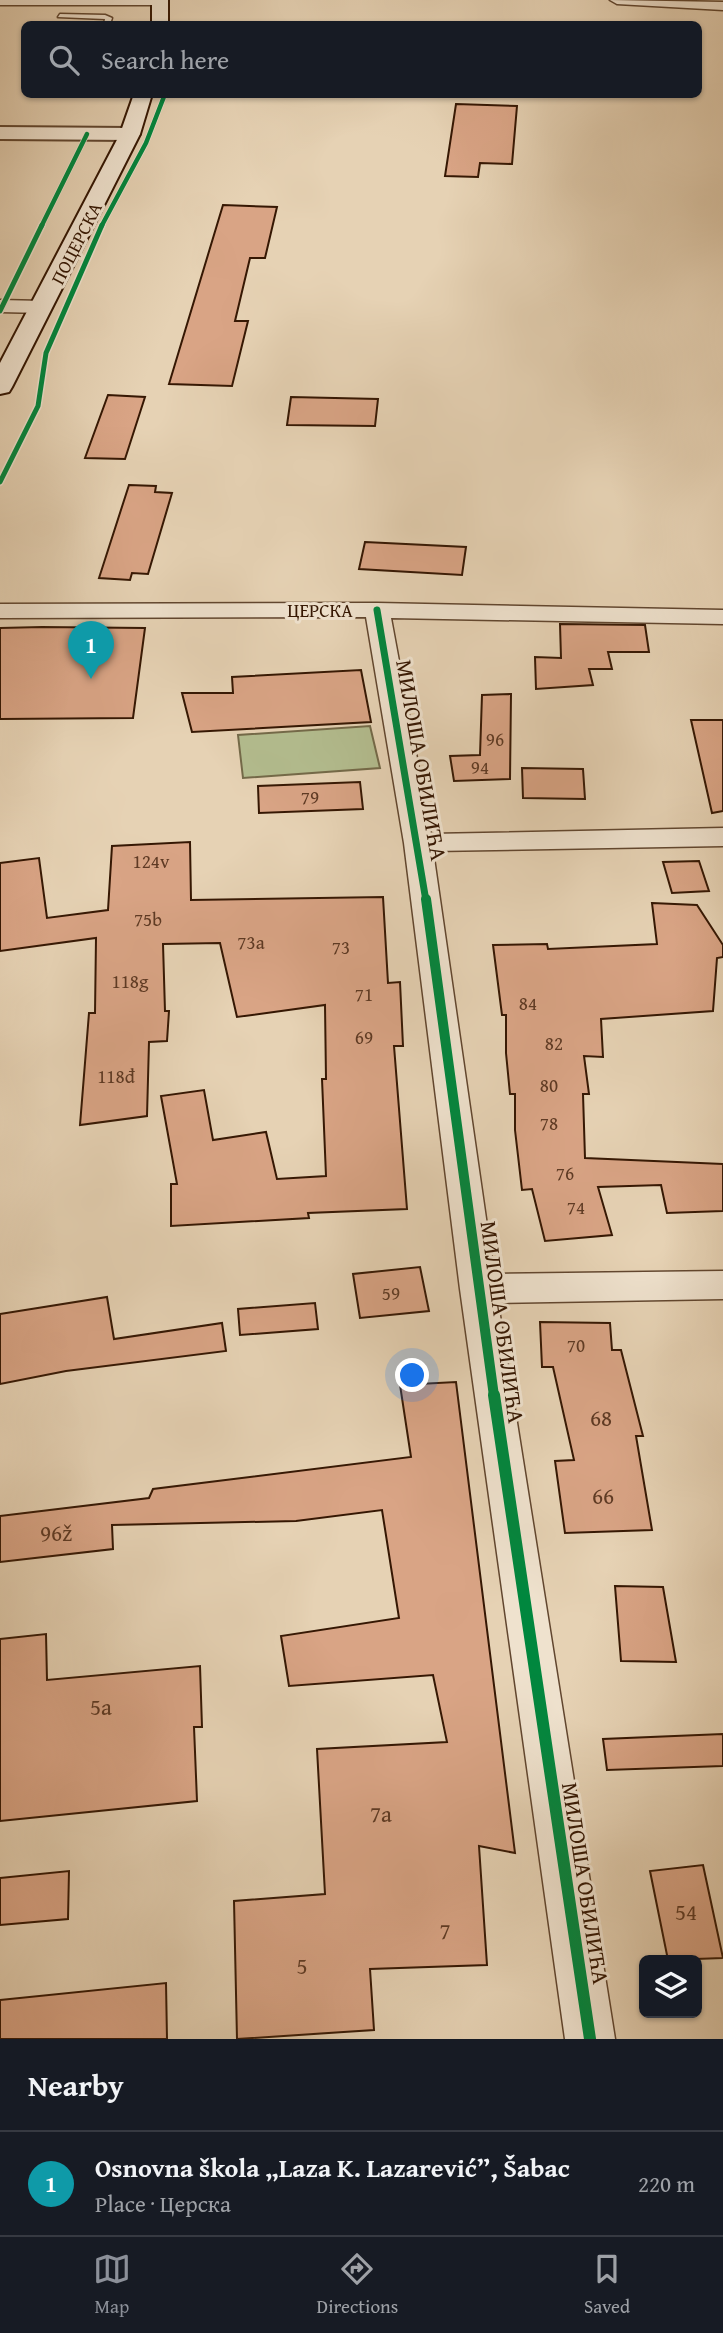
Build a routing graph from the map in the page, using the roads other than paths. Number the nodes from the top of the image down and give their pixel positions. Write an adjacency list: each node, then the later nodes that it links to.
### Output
1 (160, 0): 4 (street); 9 (main road)
2 (617, 0): 5 (street)
3 (0, 1): 4 (street)
4 (66, 1): 6 (lane)
5 (723, 6)
6 (60, 16): 7 (lane); 8 (lane)
7 (58, 21)
8 (108, 21)
9 (160, 21)
10 (143, 98): 12 (main road, ПОЦЕРСКА)
11 (0, 133): 12 (main road)
12 (130, 134): 14 (main road, ПОЦЕРСКА)
13 (0, 306): 14 (street)
14 (43, 307): 15 (main road, ПОЦЕРСКА)
15 (1, 385)
16 (377, 610): 17 (street, ЦЕРСКА); 18 (street, ЦЕРСКА); 20 (street, МИЛОША ОБИЛИЋА)
17 (0, 611)
18 (723, 617)
19 (723, 837): 20 (street)
20 (418, 843): 22 (street, МИЛОША ОБИЛИЋА)
21 (723, 1285): 22 (street)
22 (478, 1289): 23 (street, МИЛОША ОБИЛИЋА)
23 (590, 2039)

